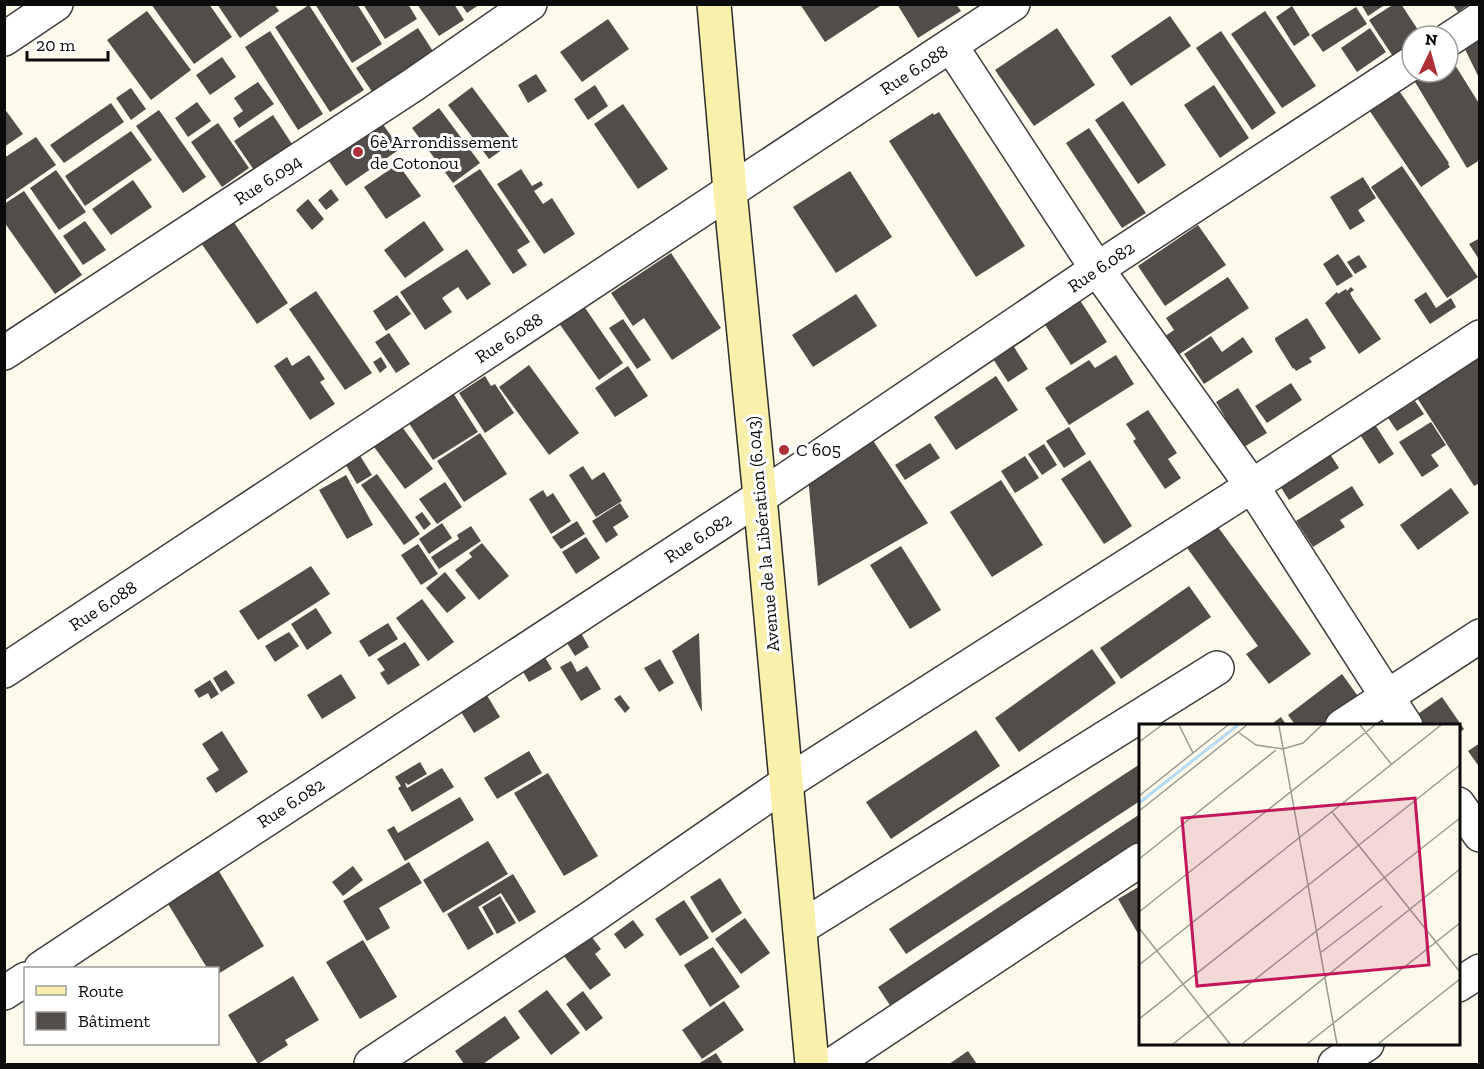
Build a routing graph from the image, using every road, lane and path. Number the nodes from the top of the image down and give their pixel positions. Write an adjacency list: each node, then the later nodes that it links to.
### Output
1 (56, 4): 7 (street)
2 (530, 4): 13 (street, Rue 6.094)
3 (714, 4): 10 (main road, Avenue de la Libération (6.043))
4 (1013, 4): 8 (street, Rue 6.088)
5 (1479, 19): 6 (street)
6 (1460, 32)
7 (4, 39)
8 (951, 46): 10 (street, Rue 6.088); 11 (street)
9 (1400, 71): 11 (street, Rue 6.082)
10 (730, 191): 15 (main road, Avenue de la Libération (6.043)); 18 (street, Rue 6.088)
11 (1097, 269): 14 (street); 15 (street, Rue 6.082)
12 (1479, 337): 14 (street)
13 (4, 352)
14 (1252, 486): 19 (street); 22 (street)
15 (760, 497): 22 (main road, Avenue de la Libération (6.043)); 27 (street, Rue 6.082)
16 (1479, 636): 19 (street)
17 (1217, 668): 26 (street)
18 (4, 671)
19 (1386, 696): 20 (street); 21 (street)
20 (1345, 724)
21 (1405, 724)
22 (786, 783): 26 (main road, Avenue de la Libération (6.043)); 33 (street)
23 (1460, 807): 24 (street)
24 (1479, 835)
25 (1139, 861): 35 (street)
26 (800, 928): 34 (main road, Avenue de la Libération (6.043))
27 (44, 967)
28 (1479, 971): 30 (street)
29 (24, 980): 31 (street)
30 (1460, 984)
31 (4, 993)
32 (1365, 1045): 36 (street)
33 (371, 1065)
34 (812, 1065)
35 (833, 1065)
36 (1335, 1065)

